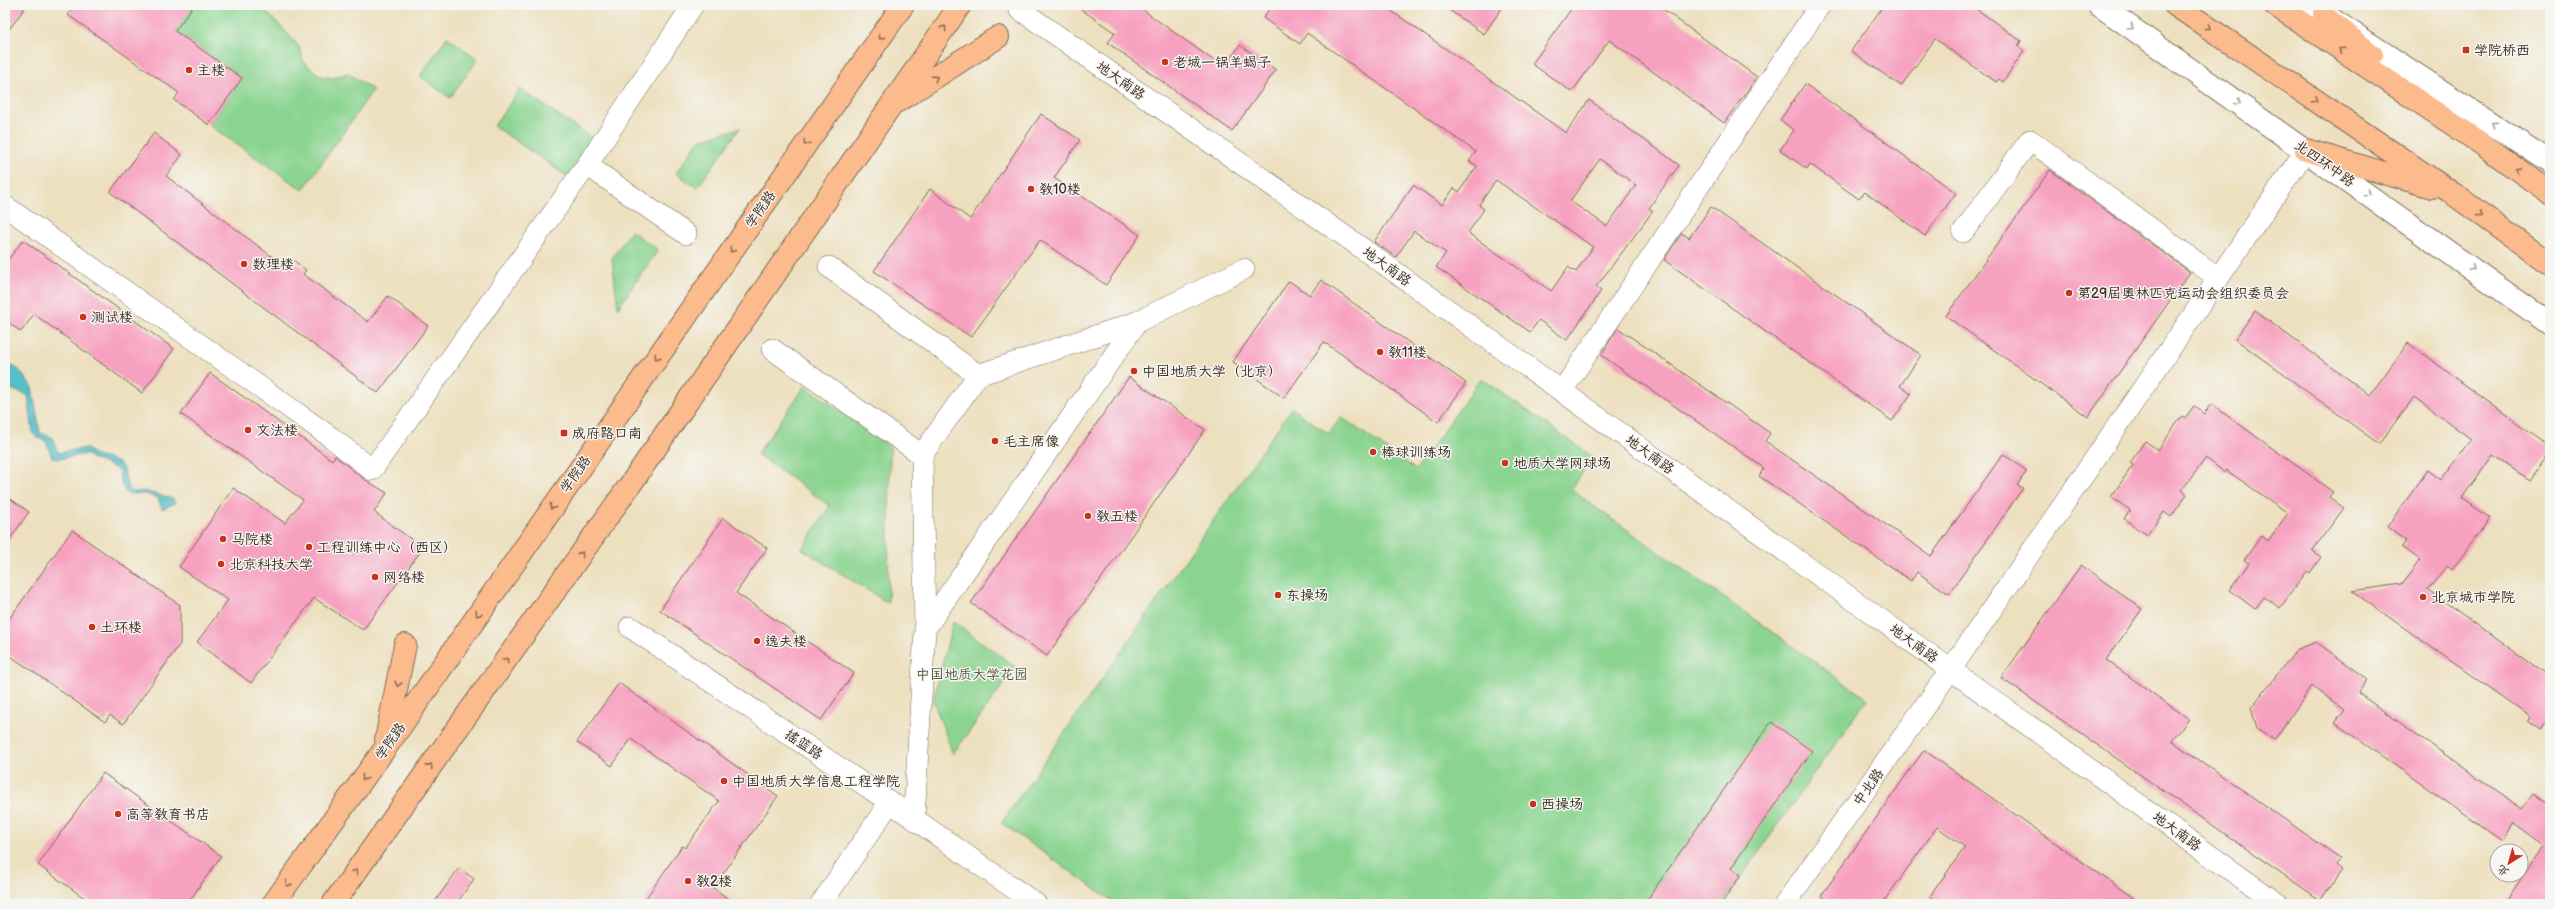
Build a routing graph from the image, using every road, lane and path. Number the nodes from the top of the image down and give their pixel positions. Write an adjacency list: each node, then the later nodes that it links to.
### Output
1 (693, 5): 15 (street)
2 (903, 5): 35 (main road, 学院路, one-way to 35)
3 (960, 5): 11 (main road, one-way to 3)
4 (1820, 5): 29 (street)
5 (2099, 5): 13 (street, 北四环中路, one-way to 13)
6 (2176, 5): 17 (main road, one-way to 17)
7 (2275, 5): 12 (main road, one-way to 7)
8 (1019, 9): 29 (street, 地大南路)
9 (2317, 10): 12 (main road); 14 (street, one-way to 9)
10 (998, 37): 11 (main road, one-way to 10)
11 (890, 106): 40 (main road, one-way to 11)
12 (2479, 142): 16 (main road, one-way to 12)
13 (2306, 150): 17 (main road); 24 (street, 中北路); 26 (street, 北四环中路, one-way to 26)
14 (2550, 162)
15 (587, 164): 18 (street); 20 (street)
16 (2550, 193)
17 (2452, 194): 21 (main road, one-way to 21)
18 (5, 206)
19 (1963, 232): 24 (street)
20 (686, 234)
21 (2550, 264)
22 (829, 267): 28 (street)
23 (1244, 269): 25 (street)
24 (2218, 278): 34 (street, 中北路)
25 (1137, 322): 28 (street); 32 (street)
26 (2550, 324)
27 (772, 349): 30 (street)
28 (978, 375): 30 (street)
29 (1562, 391): 34 (street, 地大南路)
30 (922, 455): 32 (street)
31 (630, 627): 36 (street, 摇篮路)
32 (925, 630): 37 (street)
33 (405, 645): 35 (main road, one-way to 35)
34 (1951, 669): 42 (street, 中北路); 43 (street, 地大南路)
35 (384, 750): 39 (main road, 学院路, one-way to 39)
36 (890, 802): 37 (street, 摇篮路); 38 (street)
37 (914, 819): 41 (street, 摇篮路)
38 (823, 903)
39 (274, 904)
40 (333, 904)
41 (1036, 904)
42 (1785, 904)
43 (2278, 904)

